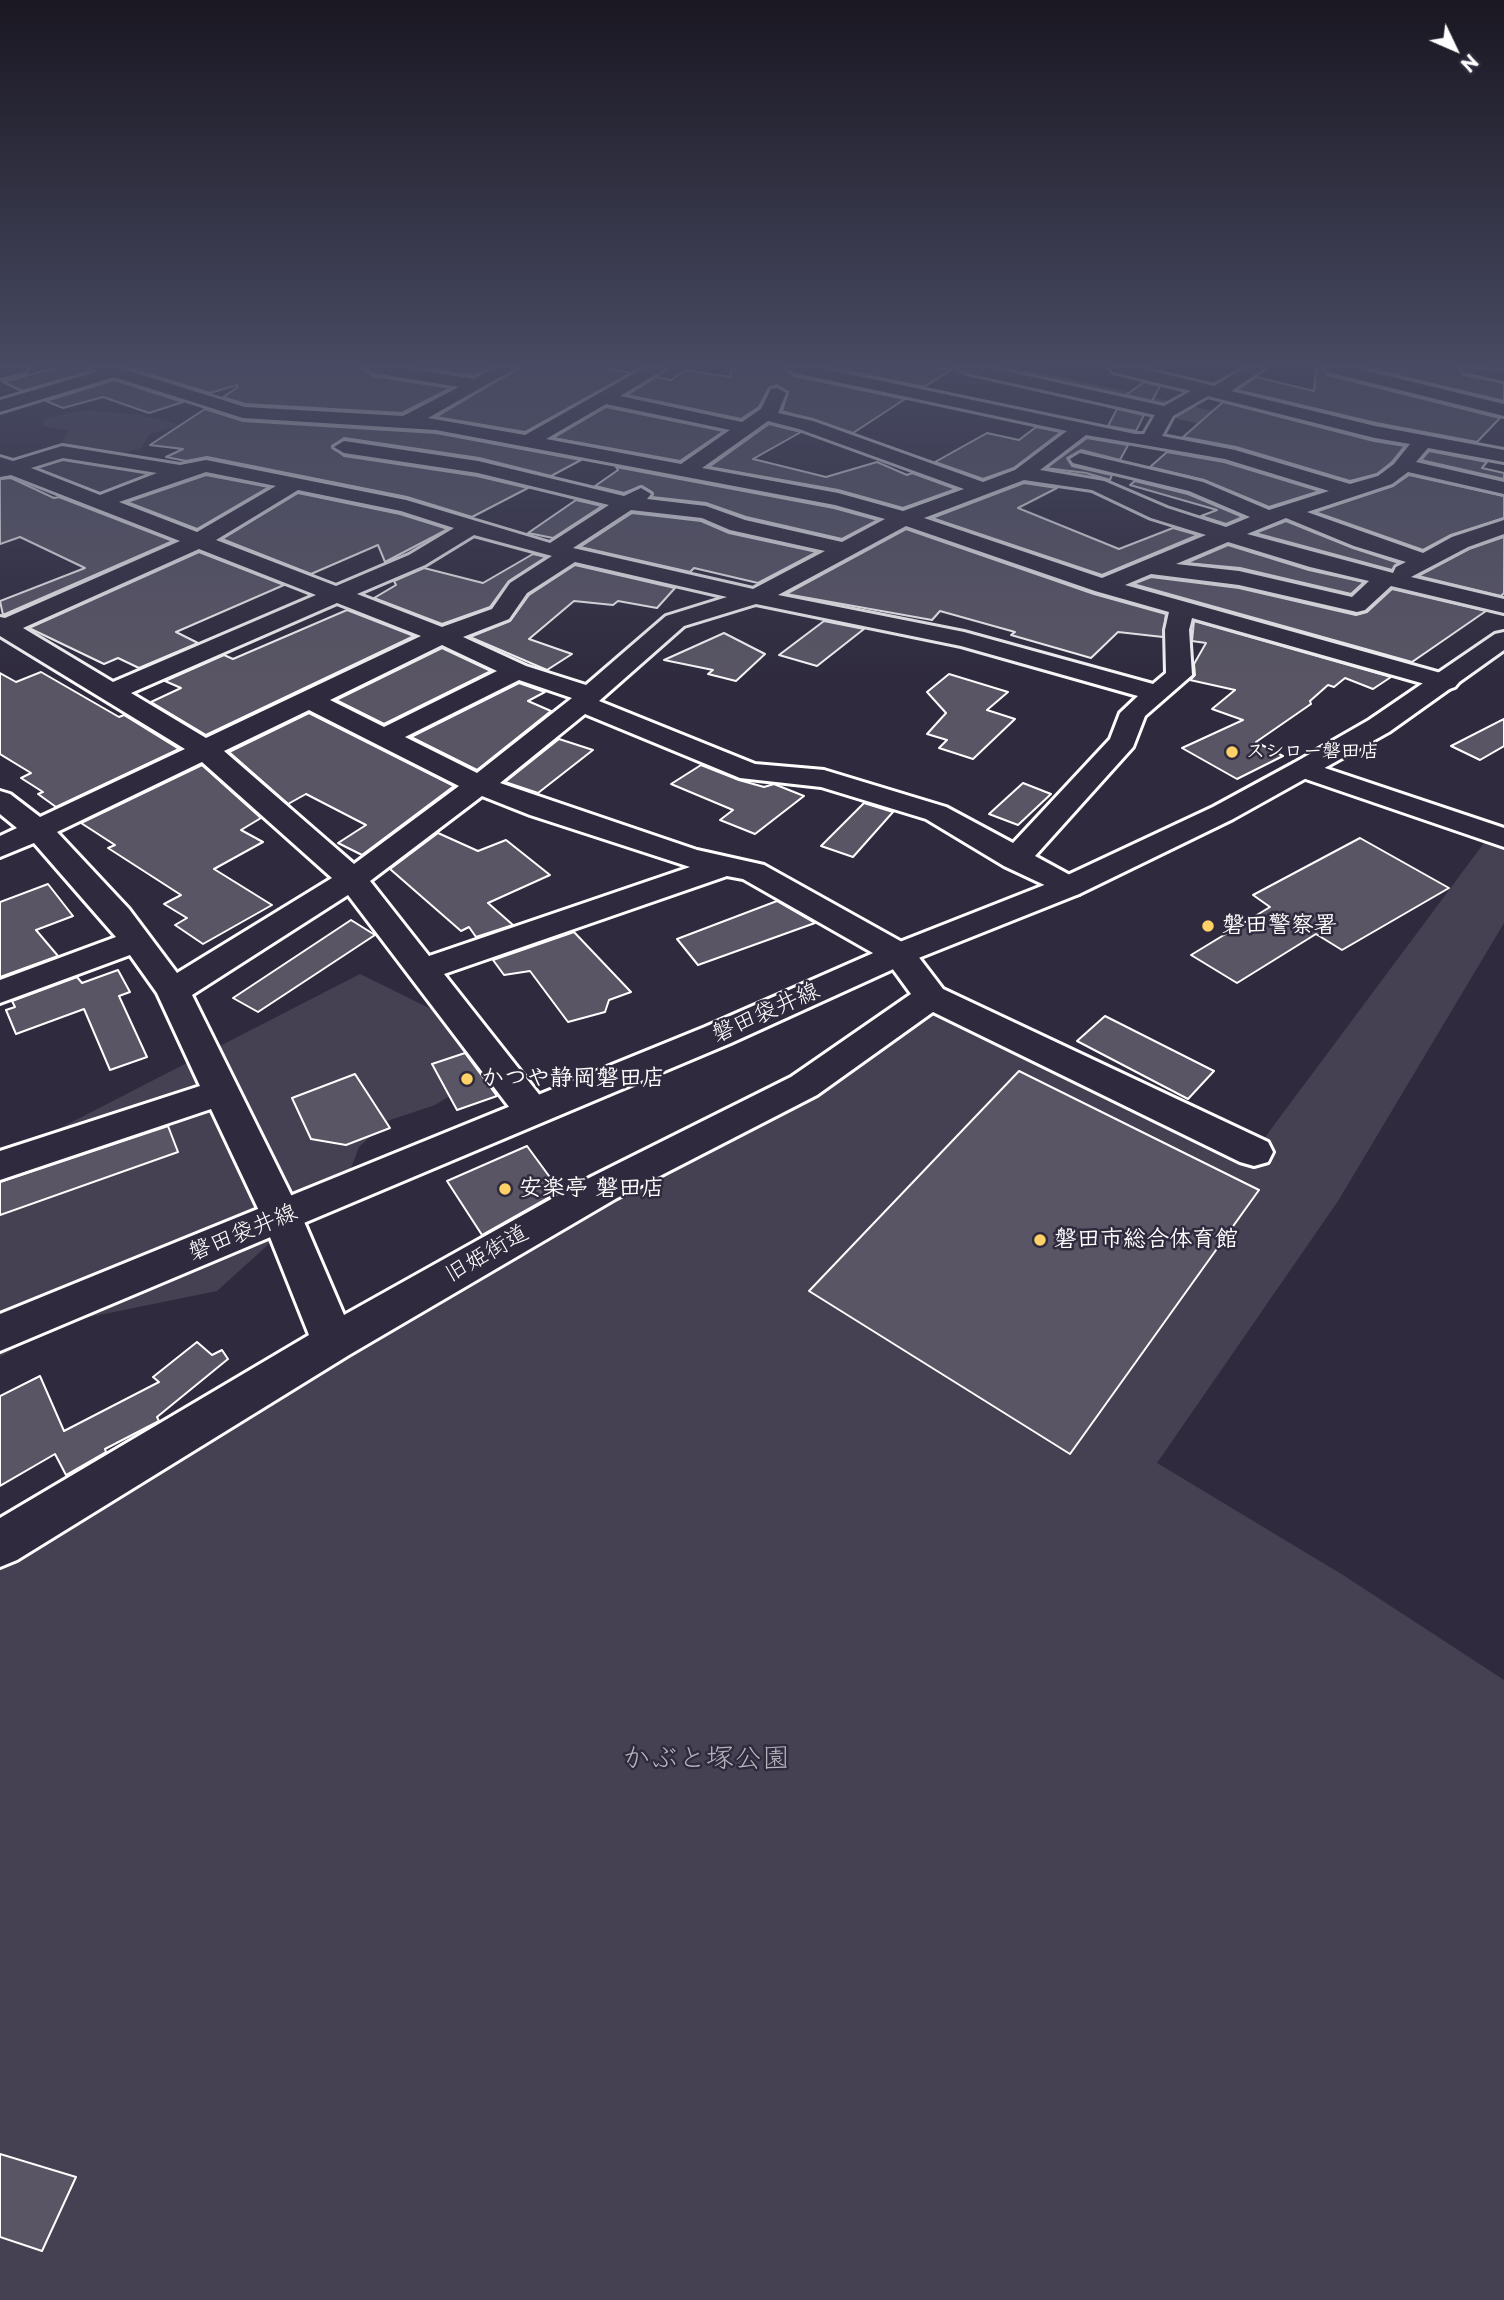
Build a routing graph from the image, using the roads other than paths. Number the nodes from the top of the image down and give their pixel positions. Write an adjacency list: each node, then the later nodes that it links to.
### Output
1 (27, 475): 23 (street)
2 (170, 475): 23 (street)
3 (271, 475): 16 (street)
4 (463, 475): 17 (street)
5 (512, 475): 24 (street)
6 (672, 475): 24 (street)
7 (720, 475): 28 (street)
8 (946, 475): 19 (street)
9 (1018, 475): 19 (street)
10 (1031, 475): 25 (street)
11 (1156, 475): 18 (street)
12 (1215, 475): 18 (street)
13 (1298, 475): 21 (street)
14 (1391, 475): 21 (street)
15 (1446, 475): 20 (street)
16 (296, 479): 26 (street); 32 (street)
17 (454, 480)
18 (1196, 486): 25 (street); 27 (street)
19 (981, 488): 28 (street)
20 (1504, 488)
21 (1350, 491): 27 (street)
22 (430, 493): 26 (street)
23 (100, 502): 32 (street)
24 (627, 503): 33 (street); 35 (street)
25 (1137, 503): 31 (street)
26 (406, 506): 29 (street)
27 (1277, 514): 31 (street); 36 (street)
28 (904, 518): 33 (street); 40 (street)
29 (472, 527): 35 (street); 41 (street)
30 (1504, 527): 36 (street)
31 (1229, 536): 34 (street); 37 (street)
32 (198, 541): 41 (street); 46 (street)
33 (847, 550): 42 (street)
34 (1282, 551): 38 (street); 39 (street)
35 (562, 552): 42 (street); 47 (street)
36 (1426, 561): 38 (street)
37 (1148, 568): 39 (street); 40 (street)
38 (1388, 579): 39 (street); 43 (street)
39 (1265, 585): 45 (street)
40 (1103, 586): 44 (street)
41 (336, 594): 47 (street); 51 (street)
42 (760, 595): 52 (street); 53 (street)
43 (1504, 606)
44 (1182, 609): 45 (street); 52 (street)
45 (1244, 626): 50 (street)
46 (2, 627): 51 (street)
47 (442, 636): 49 (street); 54 (street)
48 (1501, 644): 50 (street, 磐田袋井線)
49 (517, 671): 53 (street); 55 (street)
50 (1446, 682): 57 (street, 磐田袋井線)
51 (113, 691): 56 (street)
52 (1157, 693): 63 (street)
53 (586, 699): 58 (street); 63 (street)
54 (310, 700): 55 (street); 56 (street)
55 (384, 737): 58 (street)
56 (206, 750): 60 (street); 65 (street)
57 (1304, 769): 61 (street); 66 (street, 磐田袋井線)
58 (479, 785): 64 (street); 65 (street)
59 (0, 800): 60 (street)
60 (38, 830): 62 (street); 67 (street)
61 (1504, 838)
62 (0, 848)
63 (1014, 859): 66 (street)
64 (725, 866): 68 (street); 69 (street)
65 (352, 878): 69 (street); 71 (street)
66 (1068, 887): 68 (street, 磐田袋井線)
67 (136, 941): 70 (street); 71 (street)
68 (899, 954): 72 (street); 74 (street, 磐田袋井線)
69 (422, 970): 74 (street)
70 (0, 992)
71 (173, 992): 73 (street)
72 (931, 997): 75 (street); 79 (street, 旧姫街道)
73 (223, 1092): 76 (street); 77 (street)
74 (532, 1111): 77 (street, 磐田袋井線)
75 (1254, 1152)
76 (0, 1166)
77 (282, 1217): 78 (street, 磐田袋井線); 79 (street)
78 (0, 1332)
79 (334, 1342): 80 (street, 旧姫街道)
80 (0, 1545)

